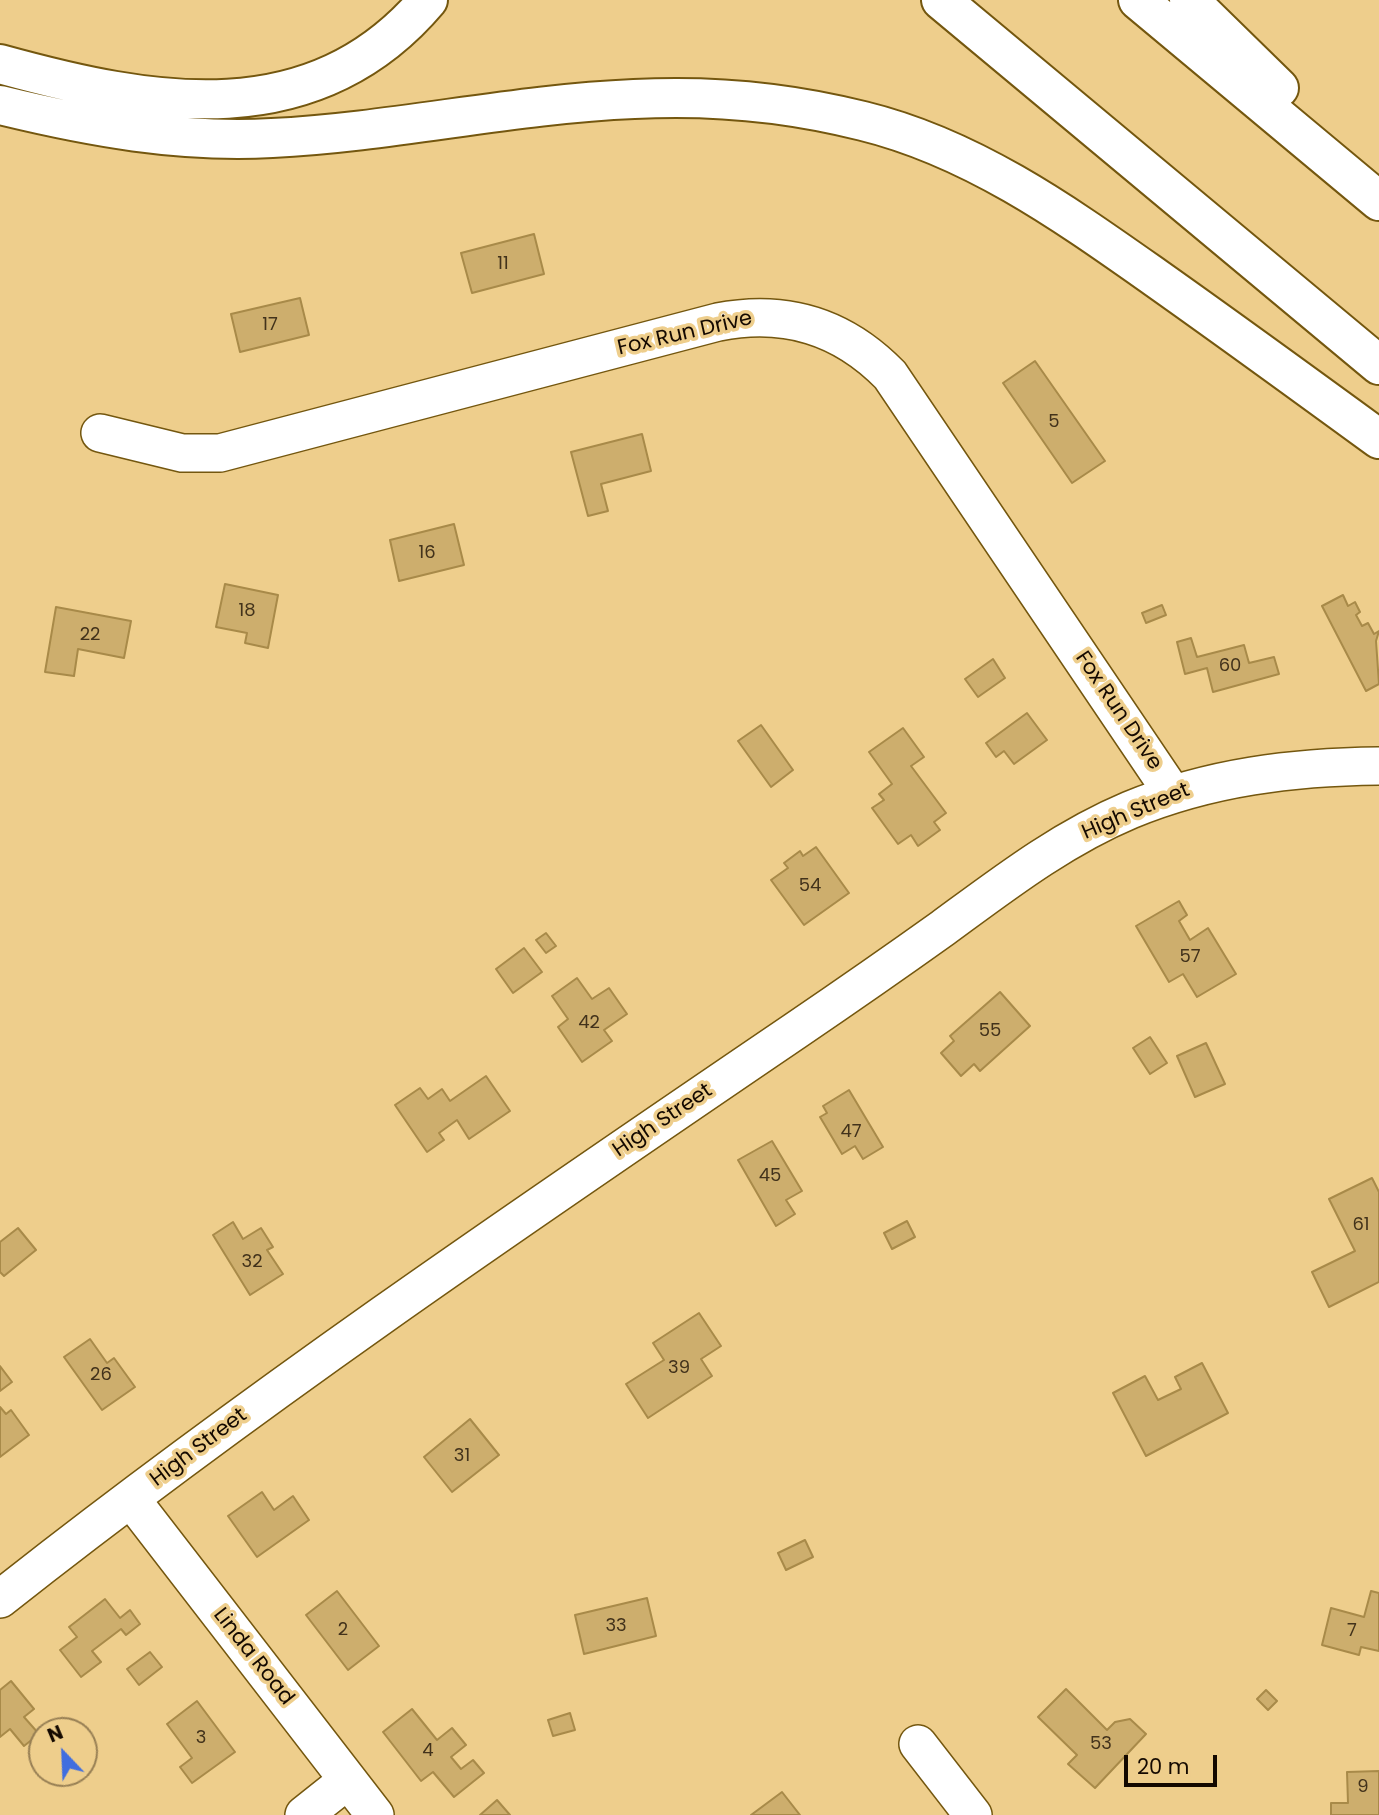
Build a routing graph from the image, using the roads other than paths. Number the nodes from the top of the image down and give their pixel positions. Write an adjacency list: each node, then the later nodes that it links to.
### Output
1 (428, 0): 5 (highway)
2 (941, 0): 9 (highway)
3 (1138, 0): 8 (highway)
4 (1189, 0): 7 (highway)
5 (0, 64)
6 (0, 105): 11 (highway)
7 (1379, 184)
8 (1379, 201)
9 (1379, 366)
10 (100, 433): 13 (street, Fox Run Drive)
11 (1379, 439)
12 (1379, 766): 13 (street, High Street)
13 (1173, 793): 14 (street, High Street)
14 (131, 1499): 15 (street, High Street); 17 (street, Linda Road)
15 (3, 1591)
16 (918, 1744): 20 (street)
17 (348, 1780): 18 (street); 19 (street, Linda Road)
18 (304, 1815)
19 (375, 1815)
20 (973, 1815)

